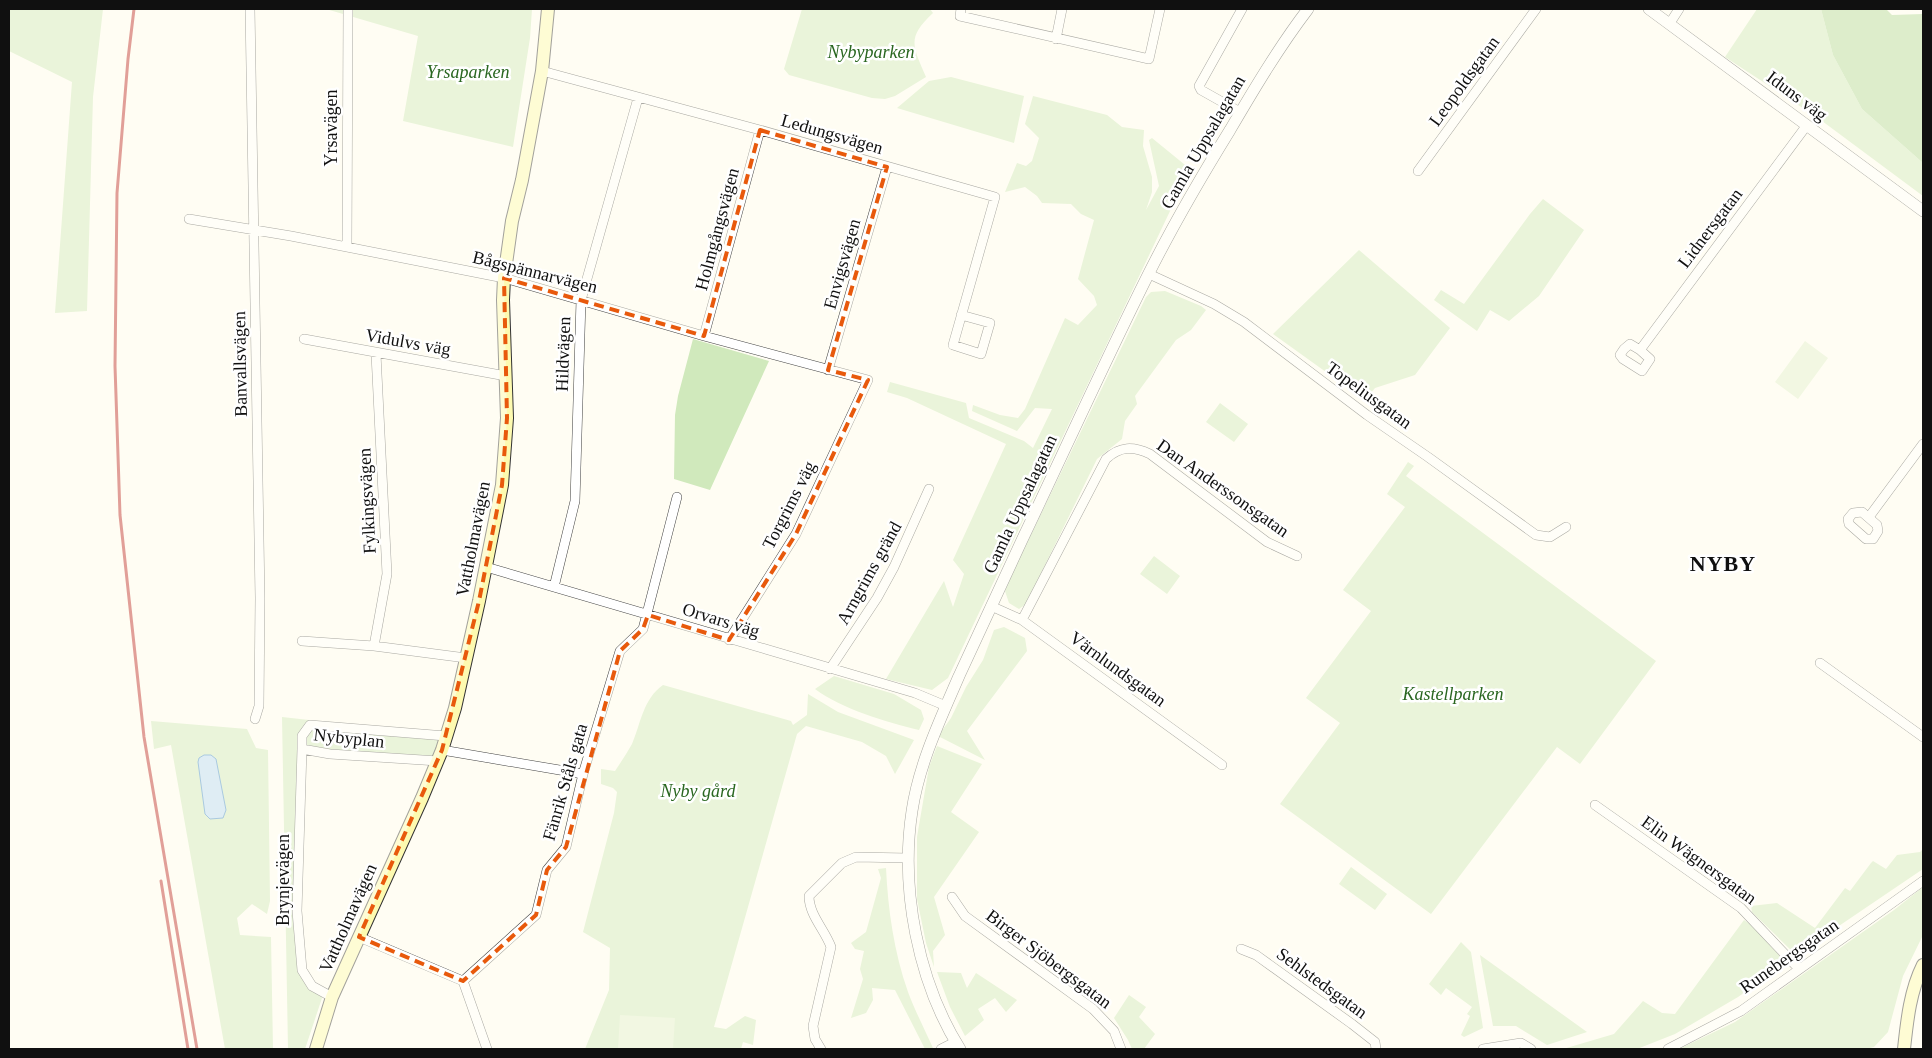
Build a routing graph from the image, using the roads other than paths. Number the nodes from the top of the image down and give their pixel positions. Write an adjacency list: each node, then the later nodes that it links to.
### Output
1 (250, 9): 23 (street, Banvallsvägen)
2 (348, 9): 24 (street, Yrsavägen)
3 (548, 9): 14 (main road, Vattholmavägen)
4 (961, 9): 13 (street)
5 (1062, 9): 13 (street)
6 (1160, 9): 13 (street)
7 (1242, 9): 16 (street)
8 (1308, 9): 16 (street, Gamla Uppsalagatan)
9 (1536, 9): 20 (street, Leopoldsgatan)
10 (1649, 9): 12 (street, Iduns väg)
11 (1679, 9): 12 (street)
12 (1670, 23): 17 (street, Iduns väg)
13 (1056, 39)
14 (542, 72): 15 (street, Ledungsvägen); 26 (main road, Vattholmavägen)
15 (638, 98): 18 (street, Ledungsvägen); 27 (street, Hildvägen)
16 (1240, 112): 25 (street, Gamla Uppsalagatan)
17 (1807, 125): 21 (street, Iduns väg); 31 (street, Lidnersgatan)
18 (760, 130): 19 (street, Ledungsvägen); 29 (street, Holmgångsvägen)
19 (887, 167): 28 (street, Ledungsvägen); 33 (street, Envigsvägen)
20 (1418, 171)
21 (1923, 211)
22 (189, 219): 23 (street, Bågspännarvägen)
23 (254, 230): 24 (street, Bågspännarvägen); 54 (street, Banvallsvägen)
24 (347, 247): 26 (street, Bågspännarvägen)
25 (1149, 274): 40 (street, Topeliusgatan); 44 (street, Gamla Uppsalagatan)
26 (504, 278): 27 (street, Bågspännarvägen); 34 (main road, Vattholmavägen)
27 (581, 300): 29 (street, Bågspännarvägen); 43 (street, Hildvägen)
28 (961, 315): 28 (street, Ledungsvägen)
29 (704, 336): 33 (street, Bågspännarvägen)
30 (304, 339): 32 (street, Vidulvs väg)
31 (1640, 350)
32 (376, 354): 34 (street, Vidulvs väg); 49 (street, Fylkingsvägen)
33 (828, 370): 35 (street, Bågspännarvägen)
34 (506, 376): 42 (main road, Vattholmavägen)
35 (868, 380): 47 (street, Torgrims väg)
36 (1923, 444): 39 (street)
37 (929, 489): 52 (street, Arngrims gränd)
38 (678, 497): 45 (street, Fänrik Ståls gata)
39 (1869, 517)
40 (1566, 527)
41 (1296, 556): 46 (street, Dan Anderssonsgatan)
42 (486, 567): 43 (street, Orvars väg); 50 (main road, Vattholmavägen)
43 (554, 586): 45 (street, Orvars väg)
44 (991, 606): 46 (street, Värnlundsgatan); 53 (street, Gamla Uppsalagatan)
45 (648, 615): 47 (street, Orvars väg); 60 (street, Fänrik Ståls gata)
46 (1022, 620): 59 (street, Värnlundsgatan)
47 (729, 640): 52 (street, Orvars väg)
48 (302, 641): 49 (street)
49 (374, 646): 50 (street)
50 (466, 658): 55 (main road, Vattholmavägen)
51 (1820, 663): 56 (street)
52 (830, 669): 53 (street, Orvars väg)
53 (946, 706): 62 (street, Gamla Uppsalagatan)
54 (255, 718)
55 (446, 736): 57 (street, Nybyplan); 58 (main road, Vattholmavägen)
56 (1923, 737)
57 (302, 749): 58 (street, Nybyplan); 70 (street, Brynjevägen)
58 (440, 756): 60 (street, Nybyplan); 65 (main road, Vattholmavägen)
59 (1222, 765)
60 (583, 774): 69 (street, Fänrik Ståls gata)
61 (1594, 805): 68 (street, Elin Wägnersgatan)
62 (908, 858): 71 (street, Gamla Uppsalagatan); 74 (street)
63 (1923, 881): 68 (street, Runebergsgatan)
64 (952, 897): 76 (street, Birger Sjöbergsgatan)
65 (359, 937): 69 (street); 70 (main road, Vattholmavägen)
66 (1241, 949): 77 (street, Sehlstedsgatan)
67 (1923, 965): 81 (main road)
68 (1799, 969): 80 (street, Runebergsgatan)
69 (463, 980): 73 (street)
70 (332, 996): 72 (main road, Vattholmavägen)
71 (958, 1046): 75 (street)
72 (316, 1049)
73 (487, 1049)
74 (821, 1049)
75 (941, 1049)
76 (1120, 1049)
77 (1376, 1049)
78 (1483, 1049): 79 (street)
79 (1531, 1049)
80 (1668, 1049)
81 (1904, 1049)

